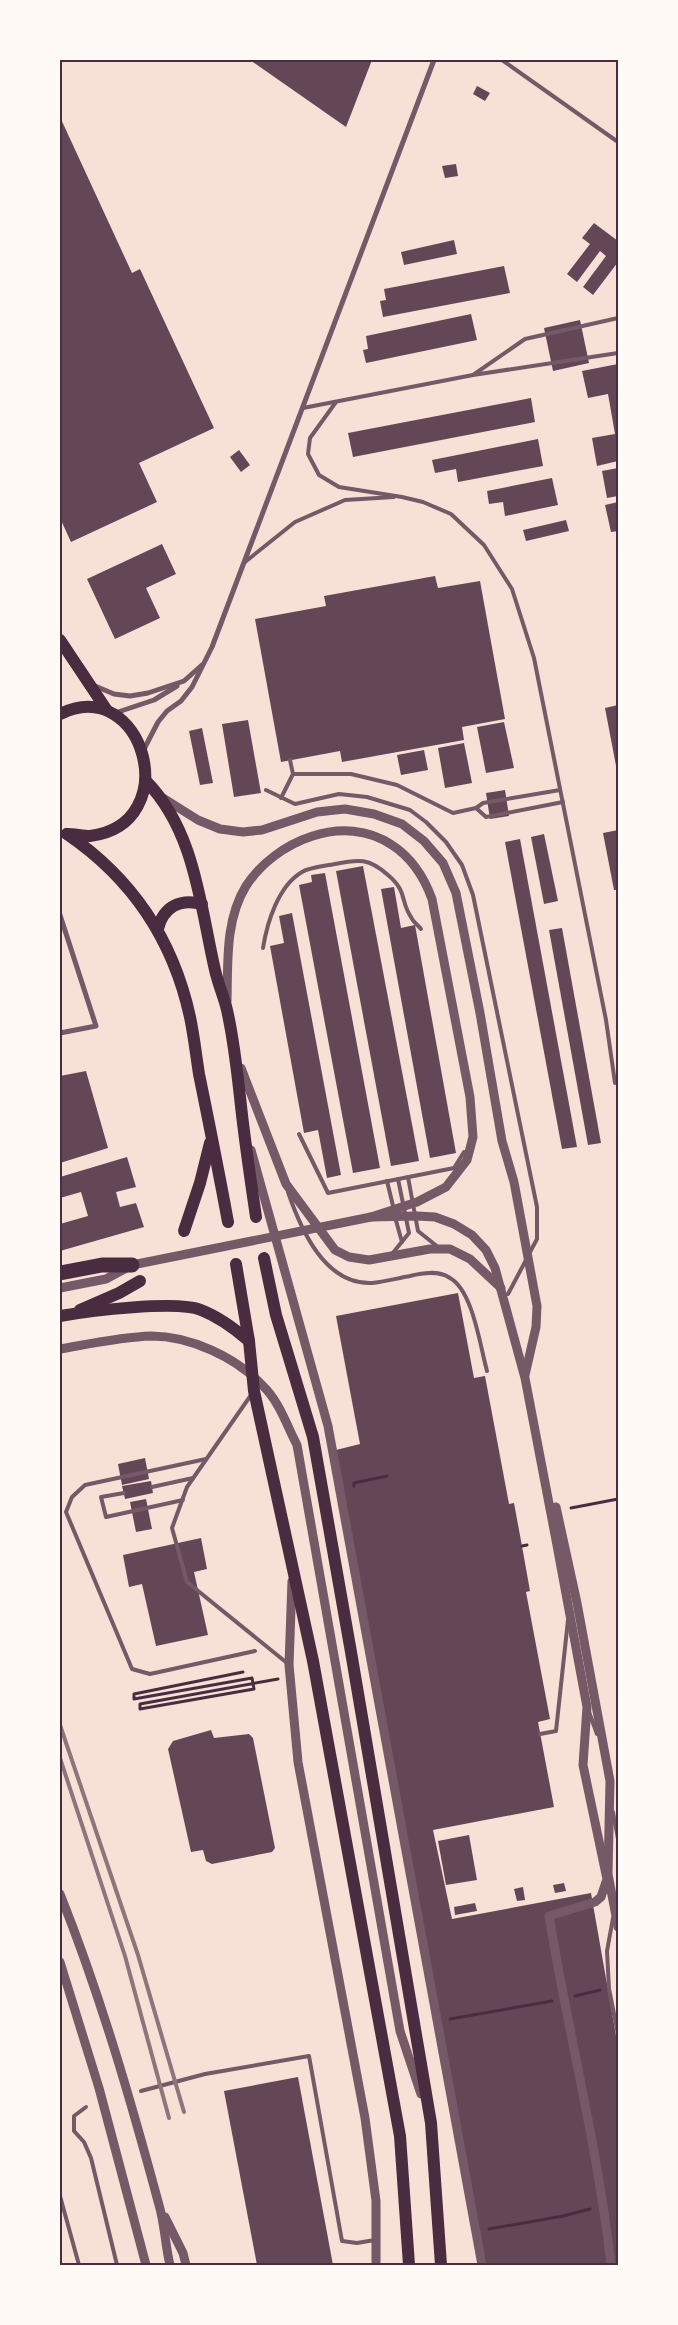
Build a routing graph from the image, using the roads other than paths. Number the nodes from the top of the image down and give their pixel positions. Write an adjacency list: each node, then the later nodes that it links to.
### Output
1 (434, 60): 8 (street)
2 (502, 60): 3 (lane)
3 (618, 142)
4 (618, 318): 6 (lane)
5 (618, 354): 6 (lane)
6 (473, 375): 7 (lane)
7 (336, 402): 8 (lane); 9 (lane)
8 (303, 408): 10 (street)
9 (402, 497): 10 (lane); 22 (lane)
10 (245, 562): 12 (street)
11 (60, 640): 14 (main road)
12 (204, 663): 13 (street); 17 (street)
13 (184, 681): 14 (street); 15 (street)
14 (88, 684): 15 (main road)
15 (110, 711): 16 (main road); 17 (main road)
16 (60, 714)
17 (143, 752): 20 (main road)
18 (290, 760): 19 (lane)
19 (293, 774): 24 (lane); 26 (lane)
20 (146, 781): 23 (main road); 27 (main road)
21 (266, 790): 24 (lane)
22 (560, 790): 25 (lane); 26 (lane)
23 (162, 798): 28 (main road); 63 (street)
24 (281, 798): 58 (lane)
25 (562, 802): 26 (lane); 36 (lane)
26 (476, 808)
27 (63, 833): 30 (main road)
28 (202, 904): 30 (main road); 33 (main road)
29 (60, 915): 34 (street)
30 (158, 929): 39 (main road)
31 (421, 929): 32 (lane)
32 (263, 948)
33 (227, 1008): 35 (main road); 46 (street)
34 (60, 1033)
35 (235, 1054): 37 (main road); 44 (street)
36 (615, 1083)
37 (242, 1114): 45 (main road); 96 (street)
38 (299, 1134): 43 (lane)
39 (212, 1138): 47 (main road); 48 (main road)
40 (464, 1152): 41 (lane)
41 (408, 1177): 42 (lane); 50 (lane)
42 (398, 1179): 43 (lane); 49 (lane)
43 (387, 1181): 49 (lane)
44 (286, 1184): 51 (street); 62 (lane)
45 (256, 1217)
46 (371, 1217): 54 (street); 63 (street)
47 (228, 1222)
48 (184, 1231)
49 (402, 1242): 51 (lane)
50 (442, 1249): 51 (street); 58 (street)
51 (390, 1256)
52 (264, 1258): 84 (main road)
53 (236, 1264): 60 (main road)
54 (132, 1265): 55 (highway); 57 (street)
55 (60, 1272)
56 (140, 1281): 59 (main road)
57 (60, 1288)
58 (508, 1294): 79 (street)
59 (63, 1316): 60 (main road)
60 (249, 1341): 64 (main road)
61 (60, 1350): 84 (street)
62 (487, 1371)
63 (525, 1378): 71 (street)
64 (254, 1391): 65 (lane); 70 (main road)
65 (206, 1459): 66 (lane); 72 (lane)
66 (193, 1478): 67 (lane); 69 (lane)
67 (152, 1487)
68 (124, 1493): 69 (lane)
69 (183, 1500): 73 (lane)
70 (292, 1571): 73 (street); 94 (main road)
71 (569, 1612): 74 (street); 75 (lane)
72 (255, 1652)
73 (289, 1665): 87 (street)
74 (587, 1707): 76 (lane); 77 (street)
75 (540, 1734)
76 (618, 1839)
77 (607, 1879): 81 (lane); 97 (street)
78 (60, 1894): 86 (street)
79 (618, 1927)
80 (60, 1962): 90 (street)
81 (618, 2034)
82 (141, 2092): 87 (lane)
83 (86, 2107): 89 (lane)
84 (431, 2123): 95 (main road)
85 (60, 2196): 88 (lane)
86 (160, 2208): 91 (street); 92 (street)
87 (375, 2240): 93 (street)
88 (79, 2265)
89 (118, 2265)
90 (146, 2265)
91 (170, 2265)
92 (186, 2265)
93 (376, 2265)
94 (409, 2265)
95 (441, 2265)
96 (482, 2265)
97 (611, 2265)

